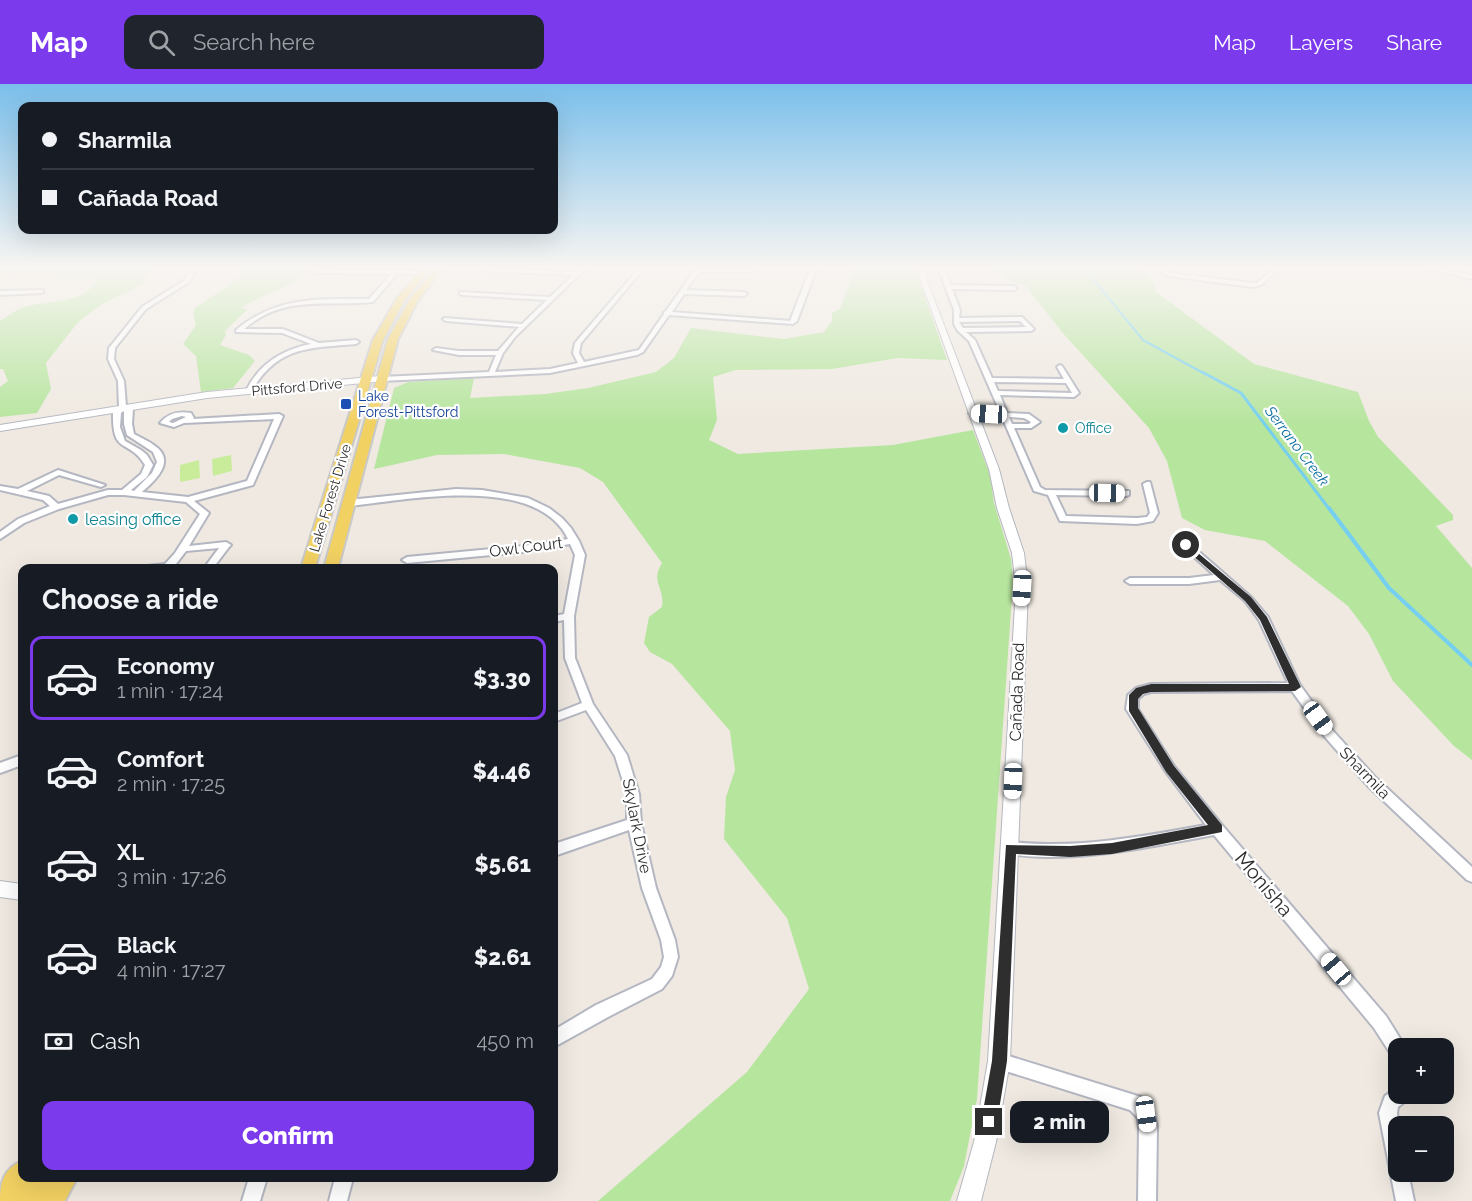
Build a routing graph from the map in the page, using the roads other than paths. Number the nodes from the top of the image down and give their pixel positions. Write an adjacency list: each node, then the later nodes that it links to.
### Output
1 (135, 319): 30 (street)
2 (249, 319): 18 (street)
3 (389, 319): 26 (main road, Lake Forest Drive)
4 (403, 319): 24 (main road, Lake Forest Drive)
5 (531, 319): 15 (street)
6 (598, 319): 21 (street)
7 (662, 319): 21 (street, Pittsford Drive)
8 (734, 319): 9 (street)
9 (795, 319)
10 (937, 319): 31 (street, Cañada Road)
11 (1015, 319): 14 (street)
12 (1023, 319): 16 (street)
13 (446, 320): 15 (street)
14 (956, 320): 16 (street)
15 (524, 326): 20 (street)
16 (960, 330): 25 (street)
17 (356, 342): 18 (street)
18 (318, 345): 28 (street)
19 (436, 350): 20 (street)
20 (500, 353): 23 (street)
21 (582, 365): 23 (street, Pittsford Drive)
22 (1060, 367): 27 (street)
23 (491, 374): 24 (street, Pittsford Drive)
24 (381, 379): 26 (street, Pittsford Drive); 45 (main road, Lake Forest Drive)
25 (990, 380): 27 (street); 29 (street)
26 (364, 381): 28 (street, Pittsford Drive); 56 (main road, Lake Forest Drive)
27 (1069, 381): 29 (street)
28 (249, 391): 30 (street, Pittsford Drive)
29 (995, 393): 32 (street)
30 (123, 408): 35 (street, Pittsford Drive); 40 (street); 42 (street)
31 (973, 413): 32 (street); 69 (street, Cañada Road)
32 (1005, 415): 34 (street); 34 (street)
33 (187, 422): 44 (street)
34 (1009, 426): 41 (street)
35 (0, 429)
36 (1147, 484): 47 (street)
37 (101, 485): 39 (street)
38 (0, 488): 39 (street)
39 (20, 492): 46 (street)
40 (124, 492): 42 (street); 46 (street)
41 (1051, 492): 43 (street); 47 (street)
42 (136, 493): 44 (street)
43 (1126, 493)
44 (188, 500): 52 (street)
45 (349, 503): 50 (street); 57 (main road, Lake Forest Drive)
46 (56, 507): 49 (street)
47 (1063, 519): 48 (street)
48 (1069, 531)
49 (0, 536)
50 (574, 541): 53 (street, Owl Court); 60 (street, Skylark Drive)
51 (1186, 545): 58 (street, Sharmila)
52 (183, 549): 54 (street); 55 (street)
53 (407, 560)
54 (171, 564)
55 (212, 564)
56 (309, 564)
57 (332, 564)
58 (1221, 577): 59 (street); 62 (street, Sharmila)
59 (1130, 581)
60 (569, 616): 61 (street); 63 (street, Skylark Drive)
61 (558, 618)
62 (1295, 687): 68 (street, Monisha); 71 (street, Sharmila)
63 (588, 705): 64 (street); 67 (street, Skylark Drive)
64 (558, 716)
65 (18, 761): 66 (street)
66 (0, 768)
67 (633, 823): 70 (street); 74 (street, Skylark Drive)
68 (1217, 829): 69 (street); 75 (street, Monisha)
69 (1010, 848): 76 (street, Cañada Road)
70 (558, 849)
71 (1472, 876)
72 (0, 889): 73 (street)
73 (18, 891)
74 (558, 1037)
75 (1390, 1038)
76 (999, 1061): 88 (street, Cañada Road); 89 (street)
77 (18, 1182): 83 (main road)
78 (39, 1182): 84 (main road)
79 (61, 1182): 85 (main road)
80 (257, 1182): 86 (street)
81 (343, 1182): 87 (street)
82 (1401, 1182): 90 (street)
83 (6, 1201)
84 (30, 1201)
85 (49, 1201)
86 (251, 1201)
87 (338, 1201)
88 (969, 1201)
89 (1147, 1201)
90 (1405, 1201)

